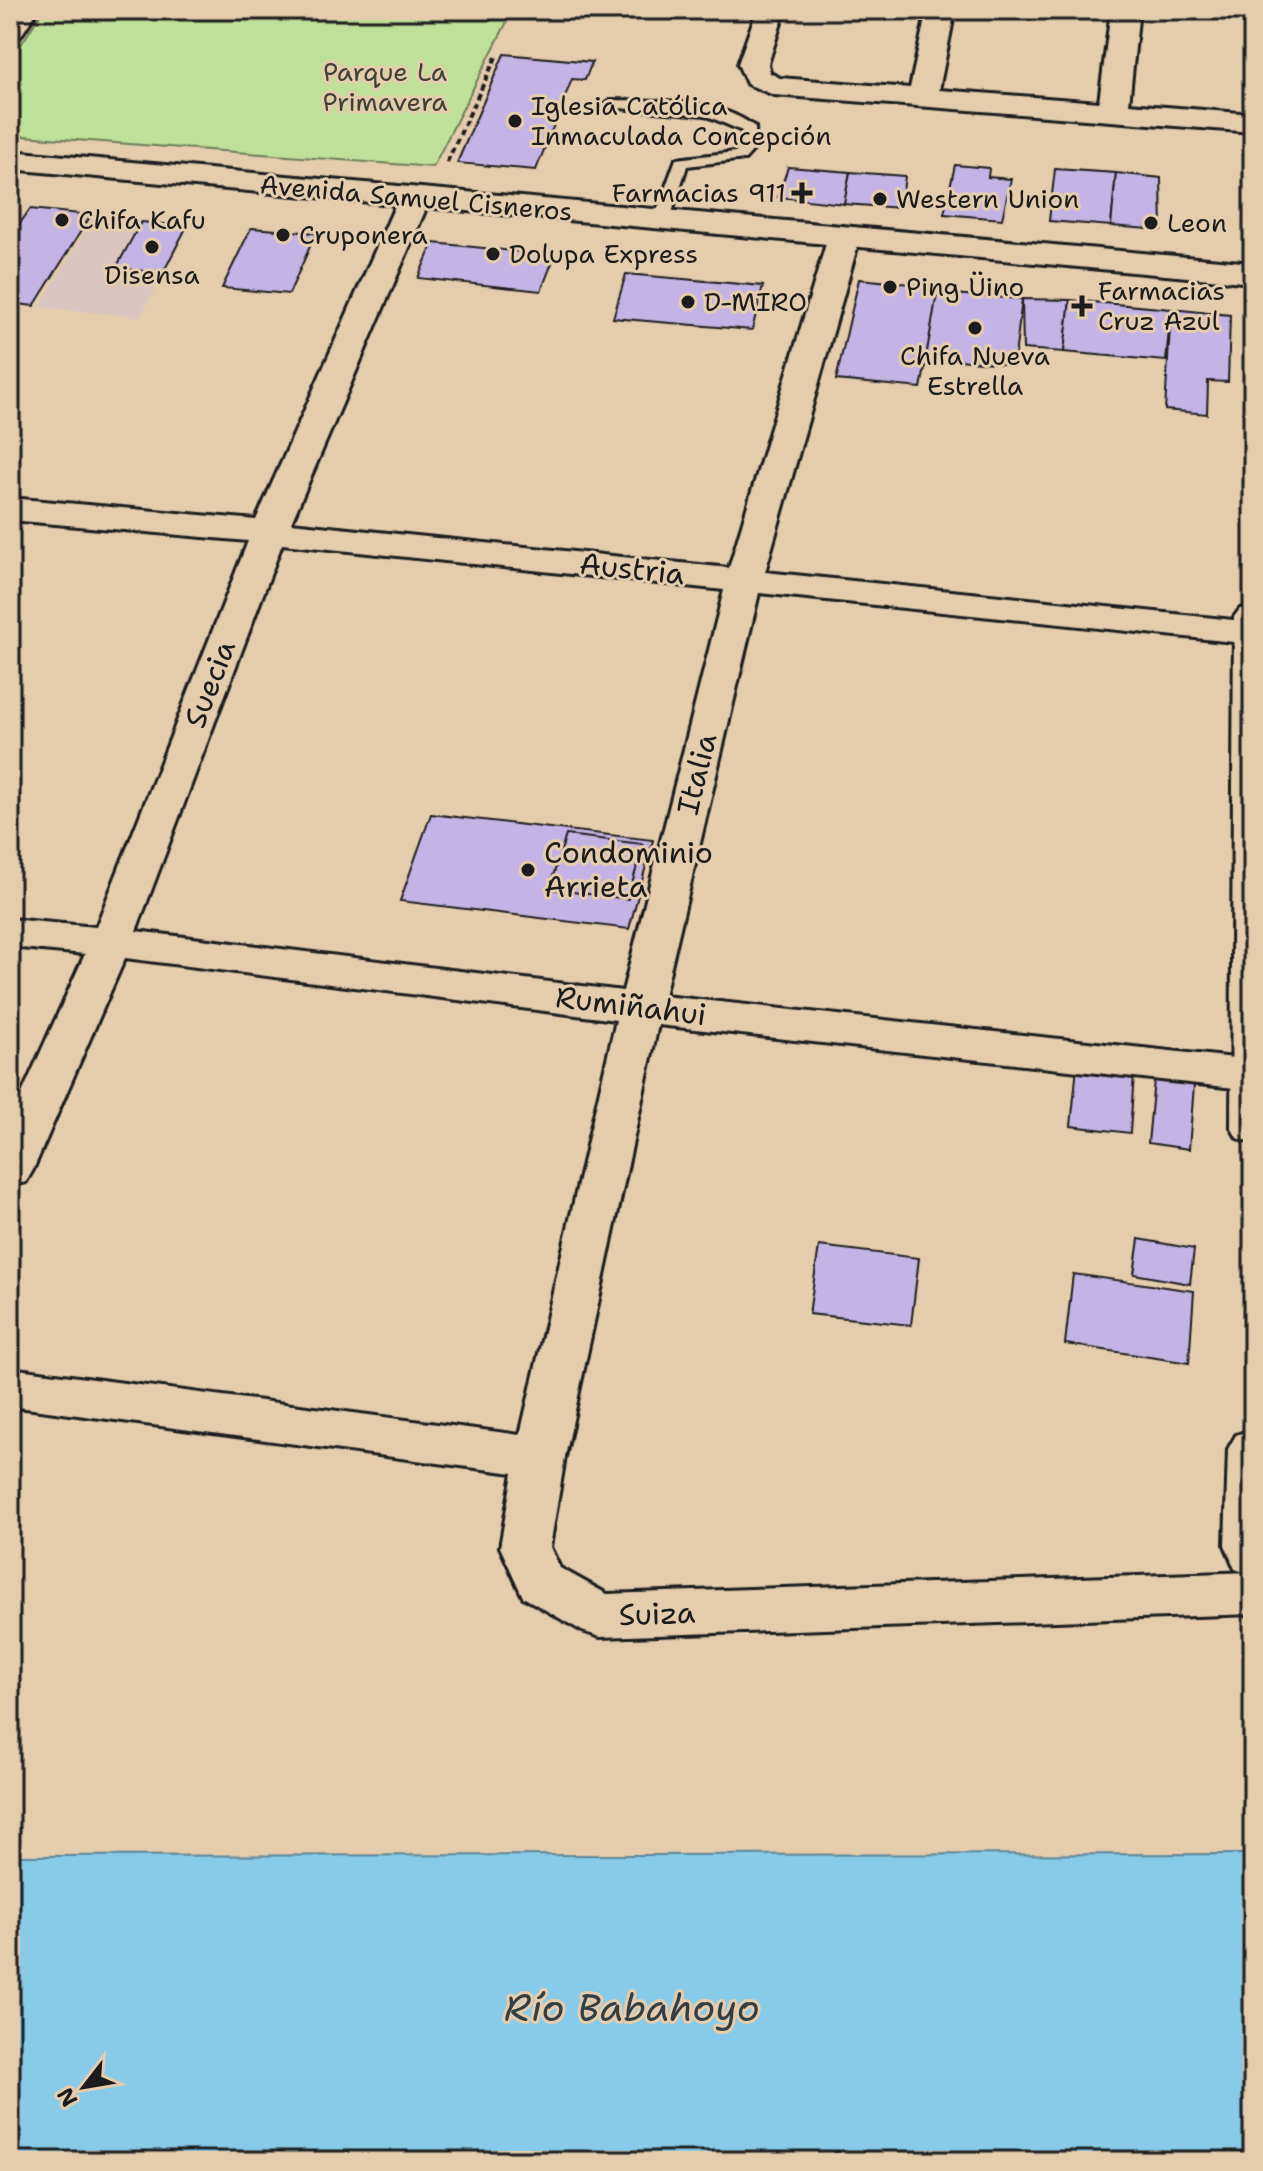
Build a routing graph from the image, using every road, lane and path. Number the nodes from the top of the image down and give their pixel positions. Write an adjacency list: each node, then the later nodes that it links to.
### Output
1 (24, 10): 5 (street)
2 (771, 10): 7 (street)
3 (941, 10): 7 (street)
4 (1125, 10): 9 (street)
5 (10, 31)
6 (496, 57): 11 (path)
7 (923, 97): 9 (street)
8 (611, 104): 14 (lane)
9 (1113, 112): 10 (street)
10 (1253, 123)
11 (446, 164)
12 (14, 167): 13 (street, Avenida Samuel Cisneros)
13 (414, 199): 14 (street, Avenida Samuel Cisneros); 18 (street, Suecia)
14 (662, 219): 15 (street, Avenida Samuel Cisneros)
15 (844, 237): 16 (street, Avenida Samuel Cisneros); 19 (street, Italia)
16 (1253, 273)
17 (10, 509): 18 (street, Austria)
18 (269, 532): 19 (street, Austria); 23 (street, Suecia)
19 (744, 581): 21 (street, Austria); 24 (street, Italia)
20 (1253, 617): 21 (street)
21 (1253, 633): 25 (street)
22 (10, 933): 23 (street, Rumiñahui)
23 (111, 942): 24 (street, Rumiñahui); 27 (street, Suecia)
24 (640, 1008): 25 (street, Rumiñahui); 30 (street, Italia)
25 (1252, 1075): 26 (street)
26 (1253, 1127)
27 (10, 1170)
28 (10, 1387): 30 (street)
29 (1253, 1449): 31 (street)
30 (540, 1457): 32 (street, Suiza)
31 (1253, 1554)
32 (1253, 1593)

